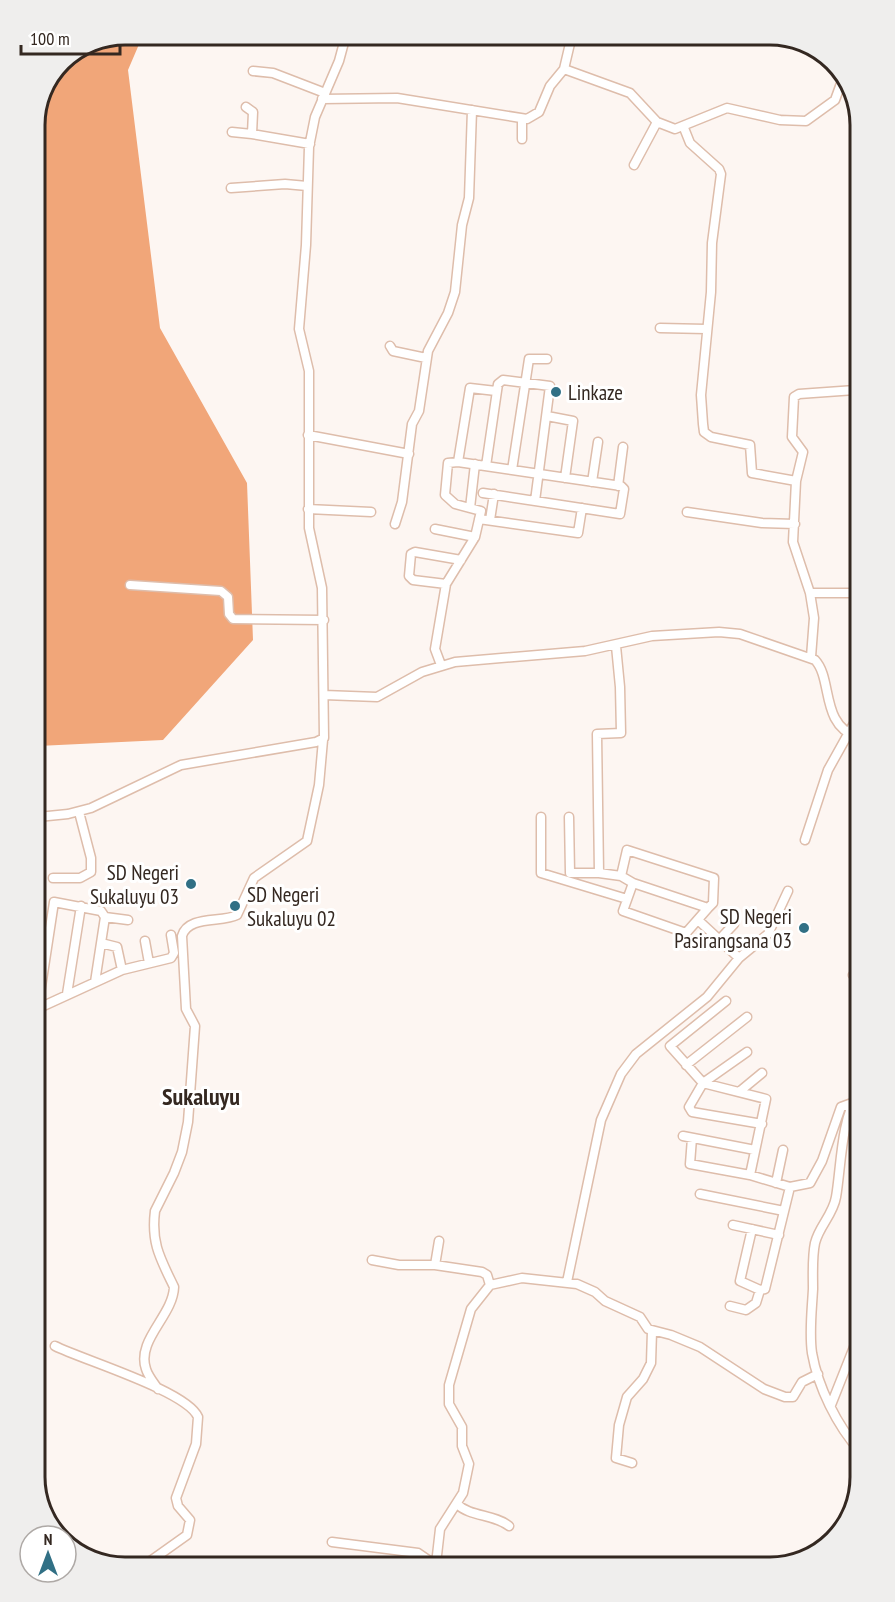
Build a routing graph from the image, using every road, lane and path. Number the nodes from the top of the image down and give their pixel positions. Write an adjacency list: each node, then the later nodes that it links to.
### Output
1 (342, 45): 6 (street)
2 (570, 45): 3 (street)
3 (564, 69): 9 (street); 10 (street)
4 (253, 71): 6 (street)
5 (840, 87): 11 (street)
6 (324, 96): 8 (street); 15 (street)
7 (246, 107): 13 (street)
8 (472, 110): 9 (street); 22 (street)
9 (522, 119): 14 (street)
10 (657, 122): 11 (street); 16 (street)
11 (684, 128): 20 (street)
12 (232, 132): 13 (street)
13 (252, 134): 15 (street)
14 (522, 139)
15 (310, 144): 17 (street)
16 (634, 165)
17 (307, 186): 18 (street); 28 (street)
18 (231, 188)
19 (660, 327): 20 (street)
20 (706, 329): 38 (street)
21 (390, 346): 22 (street)
22 (426, 358): 31 (street)
23 (547, 359): 24 (street)
24 (525, 383): 26 (street); 27 (street); 35 (street)
25 (850, 390): 38 (street)
26 (496, 391): 32 (street); 34 (street)
27 (547, 416): 36 (street); 37 (street)
28 (308, 435): 31 (street); 46 (street)
29 (597, 442): 39 (street)
30 (623, 447): 40 (street)
31 (409, 454): 51 (street)
32 (458, 462): 33 (street); 44 (street)
33 (475, 464): 34 (street); 44 (street)
34 (486, 466): 35 (street)
35 (512, 470): 36 (street)
36 (539, 474): 37 (street); 43 (street)
37 (566, 478): 39 (street)
38 (796, 481): 52 (street)
39 (592, 482): 40 (street)
40 (618, 486): 45 (street)
41 (483, 493): 42 (street)
42 (494, 494): 43 (street); 50 (street)
43 (535, 501): 45 (street)
44 (470, 508): 49 (street)
45 (582, 508): 50 (street)
46 (308, 509): 47 (street); 60 (street)
47 (371, 512)
48 (687, 512): 52 (street)
49 (479, 519): 50 (street); 54 (street)
50 (490, 520)
51 (395, 524)
52 (795, 524): 58 (street)
53 (435, 529): 54 (street)
54 (475, 537): 55 (street)
55 (461, 560): 56 (street); 56 (street)
56 (446, 584): 63 (street)
57 (130, 585): 60 (street)
58 (810, 593): 59 (street); 62 (street)
59 (850, 593)
60 (324, 620): 64 (street)
61 (616, 646): 62 (street); 63 (street); 74 (street)
62 (811, 657): 65 (street)
63 (441, 665): 64 (street)
64 (324, 696): 66 (street)
65 (850, 732)
66 (323, 740): 68 (street); 129 (street)
67 (850, 740): 72 (street)
68 (79, 812): 69 (street); 76 (street)
69 (45, 816)
70 (541, 817): 77 (street)
71 (569, 817): 73 (street)
72 (805, 840)
73 (570, 873): 74 (street); 77 (street)
74 (599, 873): 75 (street)
75 (621, 876): 78 (street); 82 (street)
76 (53, 878)
77 (558, 878): 80 (street)
78 (633, 884): 80 (street); 82 (street)
79 (788, 891): 91 (street)
80 (627, 899): 85 (street)
81 (81, 906): 83 (street); 92 (street); 96 (street)
82 (708, 908): 85 (street)
83 (105, 917): 84 (street); 90 (street)
84 (128, 920)
85 (698, 920): 88 (street)
86 (734, 924): 88 (street)
87 (171, 934): 93 (street)
88 (719, 940): 91 (street)
89 (145, 941): 93 (street)
90 (101, 943): 94 (street); 95 (street)
91 (739, 958): 121 (street)
92 (45, 961)
93 (149, 963): 94 (street)
94 (122, 970): 95 (street)
95 (95, 982): 96 (street)
96 (67, 994): 98 (street)
97 (726, 1001): 101 (street)
98 (45, 1005)
99 (747, 1017): 101 (street)
100 (747, 1052): 103 (street)
101 (686, 1065): 103 (street)
102 (762, 1073): 104 (street)
103 (703, 1083): 104 (street); 107 (street)
104 (739, 1092): 107 (street)
105 (850, 1104): 112 (street)
106 (850, 1112): 128 (street)
107 (762, 1124): 108 (street)
108 (755, 1150): 110 (street); 110 (street)
109 (783, 1150): 111 (street)
110 (750, 1175): 111 (street)
111 (776, 1183): 112 (street)
112 (790, 1187): 114 (street)
113 (700, 1194): 114 (street)
114 (784, 1211): 117 (street)
115 (733, 1225): 116 (street)
116 (752, 1229): 117 (street); 123 (street)
117 (779, 1235): 123 (street)
118 (439, 1241): 120 (street)
119 (372, 1260): 120 (street)
120 (435, 1265): 122 (street)
121 (567, 1282): 122 (street); 125 (street)
122 (490, 1285): 133 (street)
123 (760, 1290): 124 (street)
124 (730, 1306)
125 (652, 1331): 128 (street); 132 (street)
126 (55, 1346): 129 (street)
127 (850, 1357): 130 (street)
128 (818, 1374): 130 (street)
129 (158, 1389): 136 (street)
130 (831, 1405): 131 (street)
131 (850, 1438)
132 (632, 1463)
133 (457, 1504): 134 (street); 138 (street)
134 (509, 1526)
135 (332, 1542): 137 (street)
136 (156, 1557)
137 (424, 1557)
138 (436, 1557)

